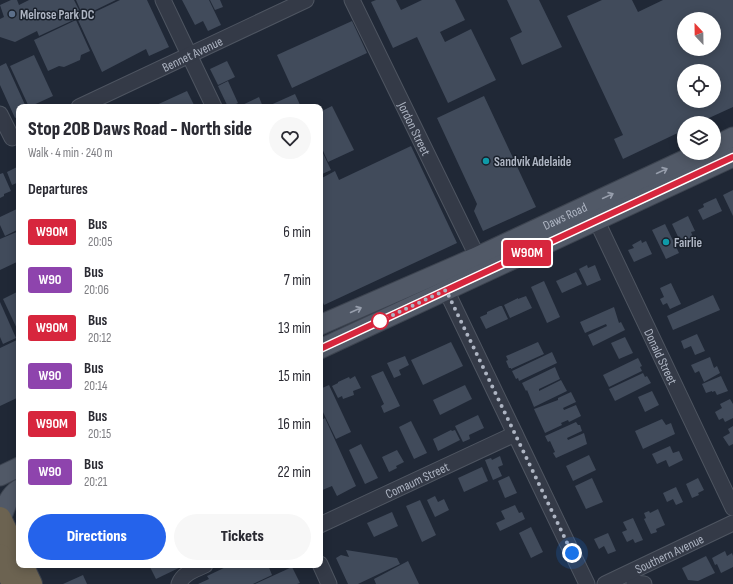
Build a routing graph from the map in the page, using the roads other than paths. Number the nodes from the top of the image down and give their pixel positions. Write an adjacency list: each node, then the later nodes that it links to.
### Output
1 (163, 0): 4 (street)
2 (306, 0): 4 (street, Bennet Avenue)
3 (352, 0): 14 (street, Jordon Street)
4 (189, 55): 5 (street, Bennet Avenue); 6 (street)
5 (85, 104)
6 (213, 104)
7 (0, 114): 9 (street)
8 (733, 137): 10 (main road)
9 (10, 139)
10 (721, 143)
11 (733, 157): 13 (main road, Daws Road)
12 (687, 160): 13 (main road, Daws Road, one-way to 12)
13 (592, 213): 14 (main road, Daws Road); 15 (main road, Daws Road); 24 (street, Donald Street)
14 (477, 256): 16 (main road, Daws Road, one-way to 14)
15 (446, 290): 17 (main road, Daws Road); 18 (street)
16 (323, 325)
17 (324, 347)
18 (515, 434): 27 (street, Comaum Street); 37 (street)
19 (16, 468): 20 (main road)
20 (0, 476)
21 (16, 490): 23 (main road)
22 (16, 491): 25 (main road)
23 (0, 497)
24 (733, 508)
25 (0, 519): 28 (highway)
26 (733, 523): 38 (street, Southern Avenue)
27 (323, 524)
28 (16, 552)
29 (0, 555): 33 (highway)
30 (23, 568): 34 (highway)
31 (198, 568): 35 (street)
32 (322, 568): 36 (street)
33 (13, 584)
34 (31, 584)
35 (179, 584)
36 (329, 584)
37 (587, 584)
38 (605, 584)

